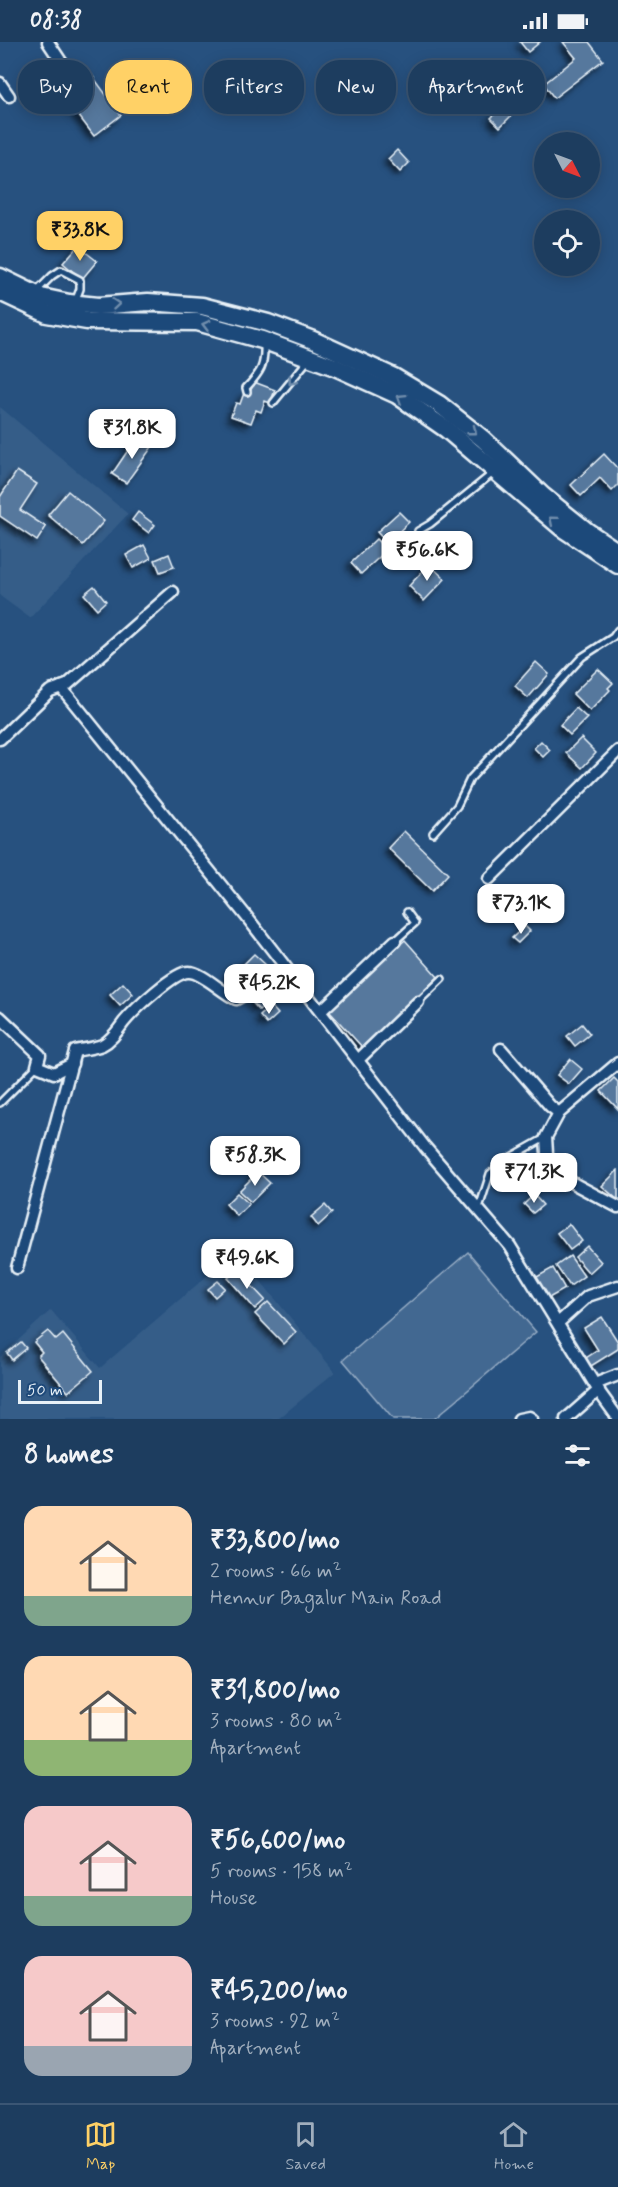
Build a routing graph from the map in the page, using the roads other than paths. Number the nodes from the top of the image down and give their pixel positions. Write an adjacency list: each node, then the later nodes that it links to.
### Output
1 (48, 42): 2 (street)
2 (60, 60)
3 (0, 83): 4 (street)
4 (9, 96)
5 (0, 277): 7 (main road)
6 (0, 292): 9 (main road, one-way to 6)
7 (35, 294): 8 (main road); 8 (lane)
8 (74, 304): 15 (main road, one-way to 15)
9 (264, 341): 10 (main road); 11 (lane)
10 (310, 358): 12 (lane, one-way to 12); 13 (main road, one-way to 10)
11 (247, 392)
12 (273, 403)
13 (495, 472): 14 (lane); 16 (main road, one-way to 13)
14 (418, 531)
15 (618, 552)
16 (618, 565)
17 (173, 591): 19 (street)
18 (618, 630): 22 (lane)
19 (61, 687): 20 (street); 26 (street)
20 (0, 739)
21 (618, 751): 23 (street)
22 (433, 833)
23 (489, 879)
24 (407, 912): 25 (lane)
25 (394, 941): 29 (street)
26 (290, 972): 29 (street); 34 (street)
27 (442, 979): 28 (lane)
28 (418, 1002): 32 (street)
29 (321, 1011): 32 (street)
30 (0, 1017): 35 (street)
31 (501, 1049): 37 (street)
32 (358, 1060): 40 (street)
33 (618, 1063): 37 (street)
34 (72, 1064): 35 (street); 41 (street)
35 (37, 1066): 36 (lane)
36 (0, 1103)
37 (559, 1113): 38 (street)
38 (546, 1137): 39 (street); 40 (lane)
39 (618, 1207)
40 (479, 1209): 43 (street)
41 (17, 1268)
42 (618, 1286): 43 (street)
43 (558, 1323): 45 (street)
44 (618, 1375): 45 (street)
45 (597, 1387): 46 (street); 49 (street)
46 (618, 1418)
47 (519, 1419): 48 (street)
48 (532, 1419)
49 (566, 1419)

